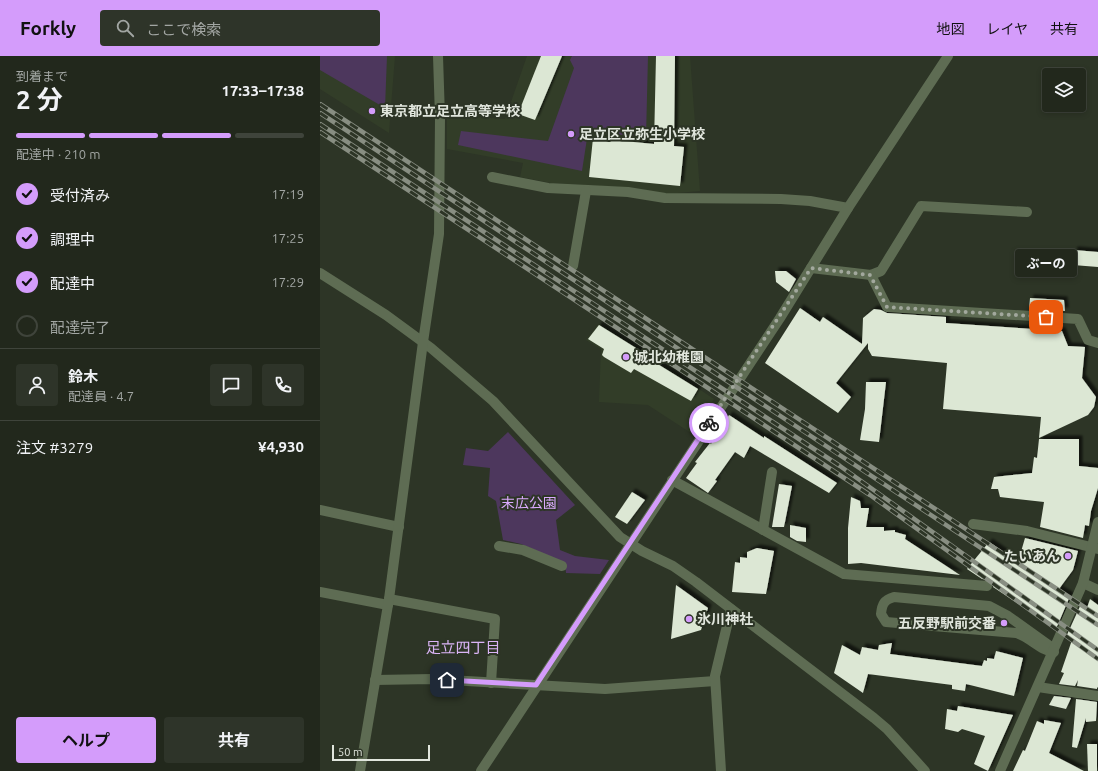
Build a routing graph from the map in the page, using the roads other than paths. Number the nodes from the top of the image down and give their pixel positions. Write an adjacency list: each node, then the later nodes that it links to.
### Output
1 (438, 56): 11 (street)
2 (948, 56): 5 (street)
3 (492, 177): 4 (street)
4 (586, 191): 5 (street); 7 (street)
5 (848, 208): 8 (street)
6 (1027, 212): 10 (street)
7 (573, 266)
8 (811, 268): 10 (street); 14 (street)
9 (320, 273): 11 (street)
10 (870, 275): 12 (street)
11 (423, 342): 18 (street); 20 (street)
12 (1098, 343)
13 (772, 472): 19 (street)
14 (672, 480): 19 (street); 20 (street)
15 (320, 510): 18 (street)
16 (1098, 522): 22 (street)
17 (974, 524): 22 (street)
18 (399, 527): 28 (street)
19 (762, 530): 25 (street)
20 (630, 544): 29 (street); 34 (street)
21 (499, 546): 23 (street)
22 (1095, 549): 24 (street)
23 (562, 566)
24 (1083, 583): 26 (street); 30 (street)
25 (987, 586)
26 (1098, 590)
27 (320, 592): 28 (street)
28 (388, 602): 31 (street); 33 (street)
29 (731, 609): 32 (street); 40 (street)
30 (1054, 652): 30 (street); 35 (street)
31 (375, 680): 33 (street); 37 (street)
32 (715, 681): 34 (street); 39 (street)
33 (491, 682): 34 (street)
34 (536, 685): 38 (street)
35 (1038, 687): 36 (street); 41 (street)
36 (1098, 696)
37 (360, 771)
38 (481, 771)
39 (721, 771)
40 (925, 771)
41 (1000, 771)

